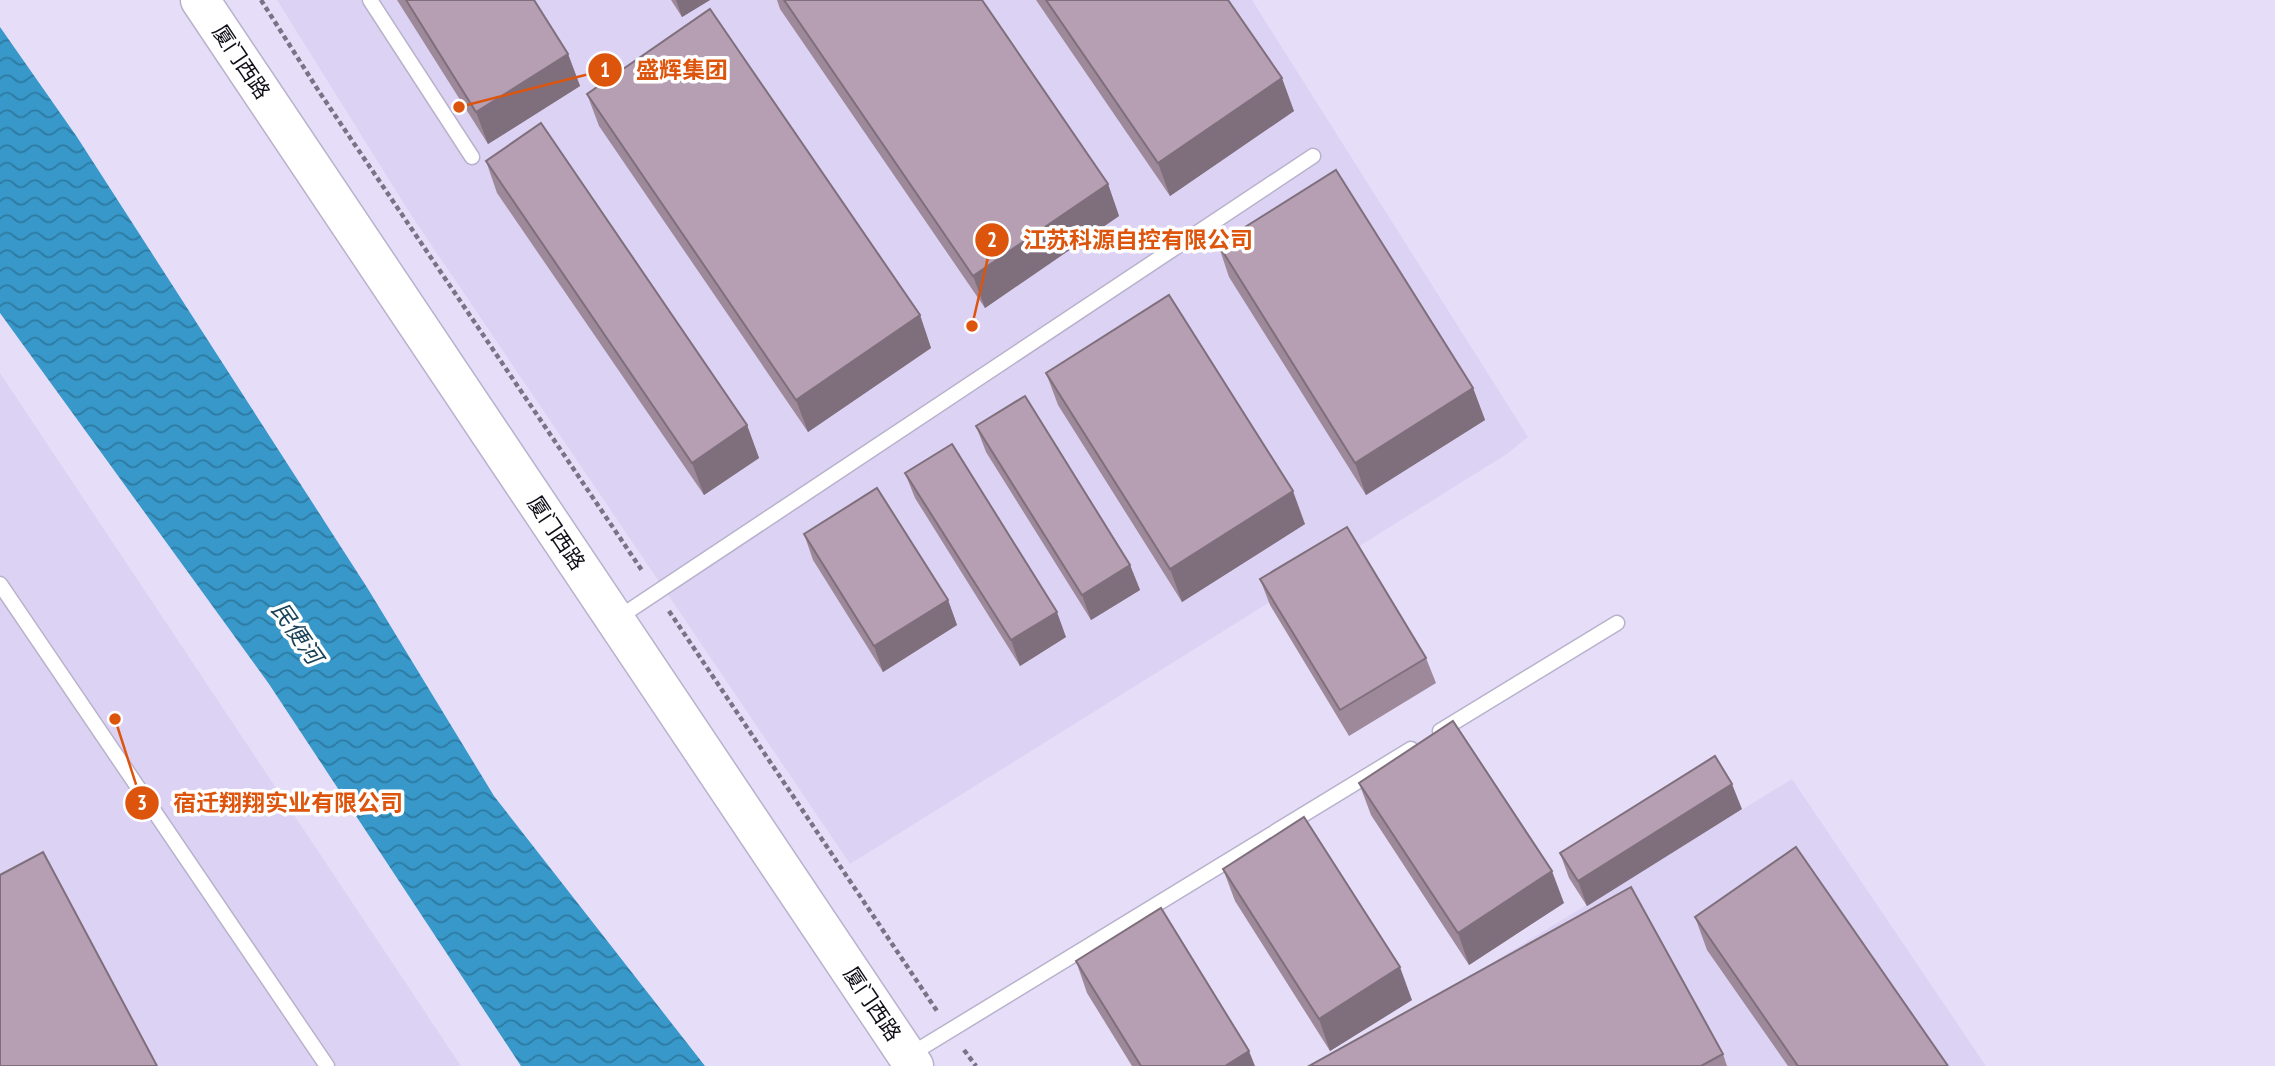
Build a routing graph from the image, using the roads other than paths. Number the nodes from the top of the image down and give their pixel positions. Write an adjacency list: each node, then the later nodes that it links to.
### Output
1 (200, 0): 6 (street, 厦门西路)
2 (370, 0): 4 (lane)
3 (1313, 156): 6 (lane)
4 (472, 157)
5 (0, 584): 9 (lane)
6 (615, 620): 8 (street, 厦门西路)
7 (1617, 623): 8 (lane)
8 (910, 1061)
9 (327, 1066)

